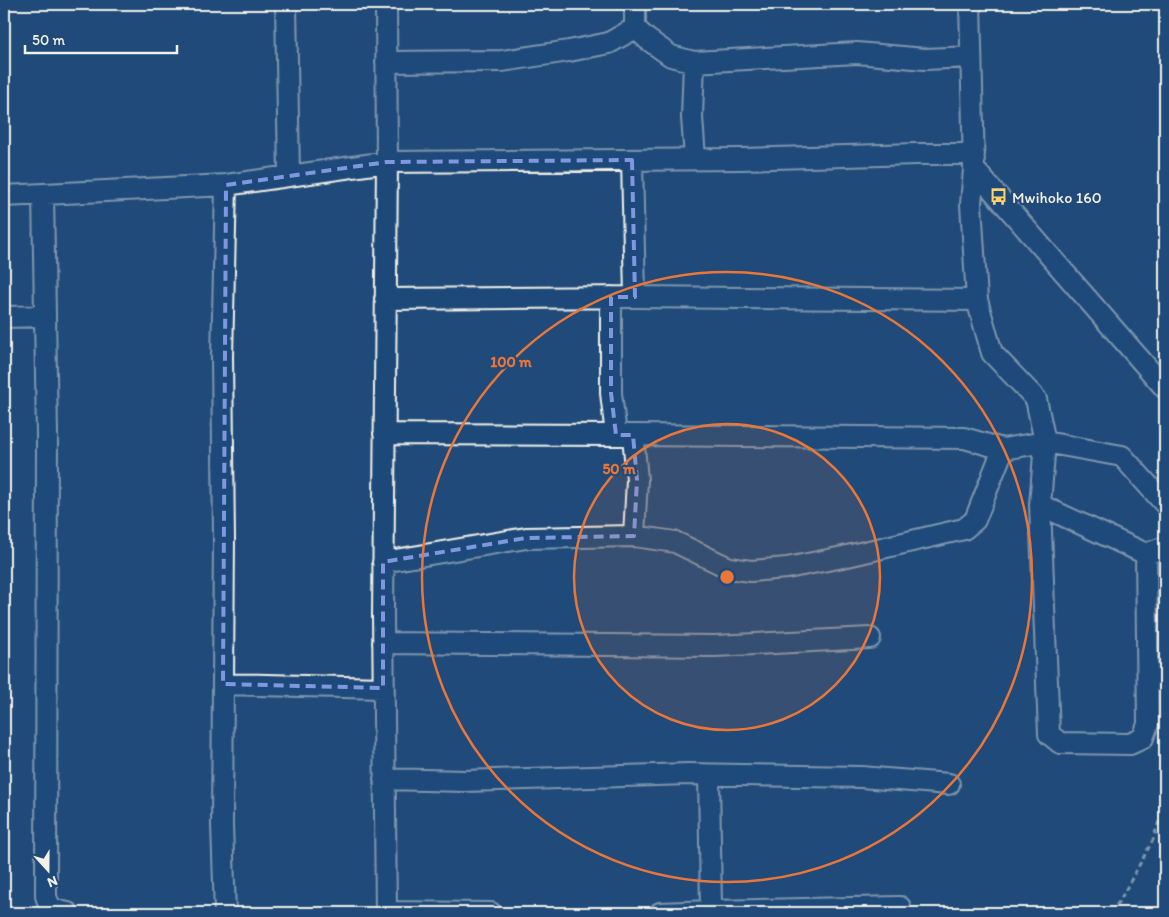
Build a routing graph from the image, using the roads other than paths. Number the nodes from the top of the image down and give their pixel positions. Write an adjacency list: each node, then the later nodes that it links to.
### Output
1 (286, 4): 13 (street)
2 (386, 4): 7 (street)
3 (635, 4): 5 (street)
4 (970, 4): 6 (street)
5 (635, 28): 7 (street); 8 (street)
6 (971, 57): 8 (street); 11 (street)
7 (386, 62): 12 (street)
8 (694, 62): 9 (street)
9 (695, 159): 10 (street); 11 (street)
10 (632, 160): 12 (street); 18 (street)
11 (974, 161): 20 (street); 23 (street)
12 (387, 162): 13 (street); 19 (street)
13 (289, 175): 14 (street)
14 (226, 184): 15 (street); 36 (street)
15 (44, 194): 16 (street); 21 (street)
16 (4, 196)
17 (611, 297): 18 (street); 19 (street); 25 (street)
18 (635, 297): 20 (street)
19 (385, 299): 24 (street)
20 (977, 300): 26 (street)
21 (45, 316): 22 (street); 44 (street)
22 (4, 318)
23 (1165, 388)
24 (384, 434): 25 (street); 33 (street)
25 (625, 435): 27 (street); 30 (street)
26 (1044, 442): 27 (street); 28 (street); 29 (street)
27 (1004, 449): 30 (street)
28 (1165, 504)
29 (1040, 505): 32 (street); 32 (street)
30 (634, 536): 33 (street)
31 (1165, 547): 32 (street)
32 (1146, 554)
33 (383, 562): 35 (street)
34 (870, 638): 35 (street)
35 (383, 643): 37 (street)
36 (223, 684): 37 (street); 45 (street)
37 (384, 688): 39 (street)
38 (709, 775): 39 (street); 40 (street); 42 (street)
39 (384, 779): 43 (street)
40 (949, 784)
41 (900, 908): 42 (street)
42 (711, 911): 47 (street)
43 (386, 912): 46 (street)
44 (68, 913)
45 (225, 913)
46 (491, 913)
47 (660, 913)

